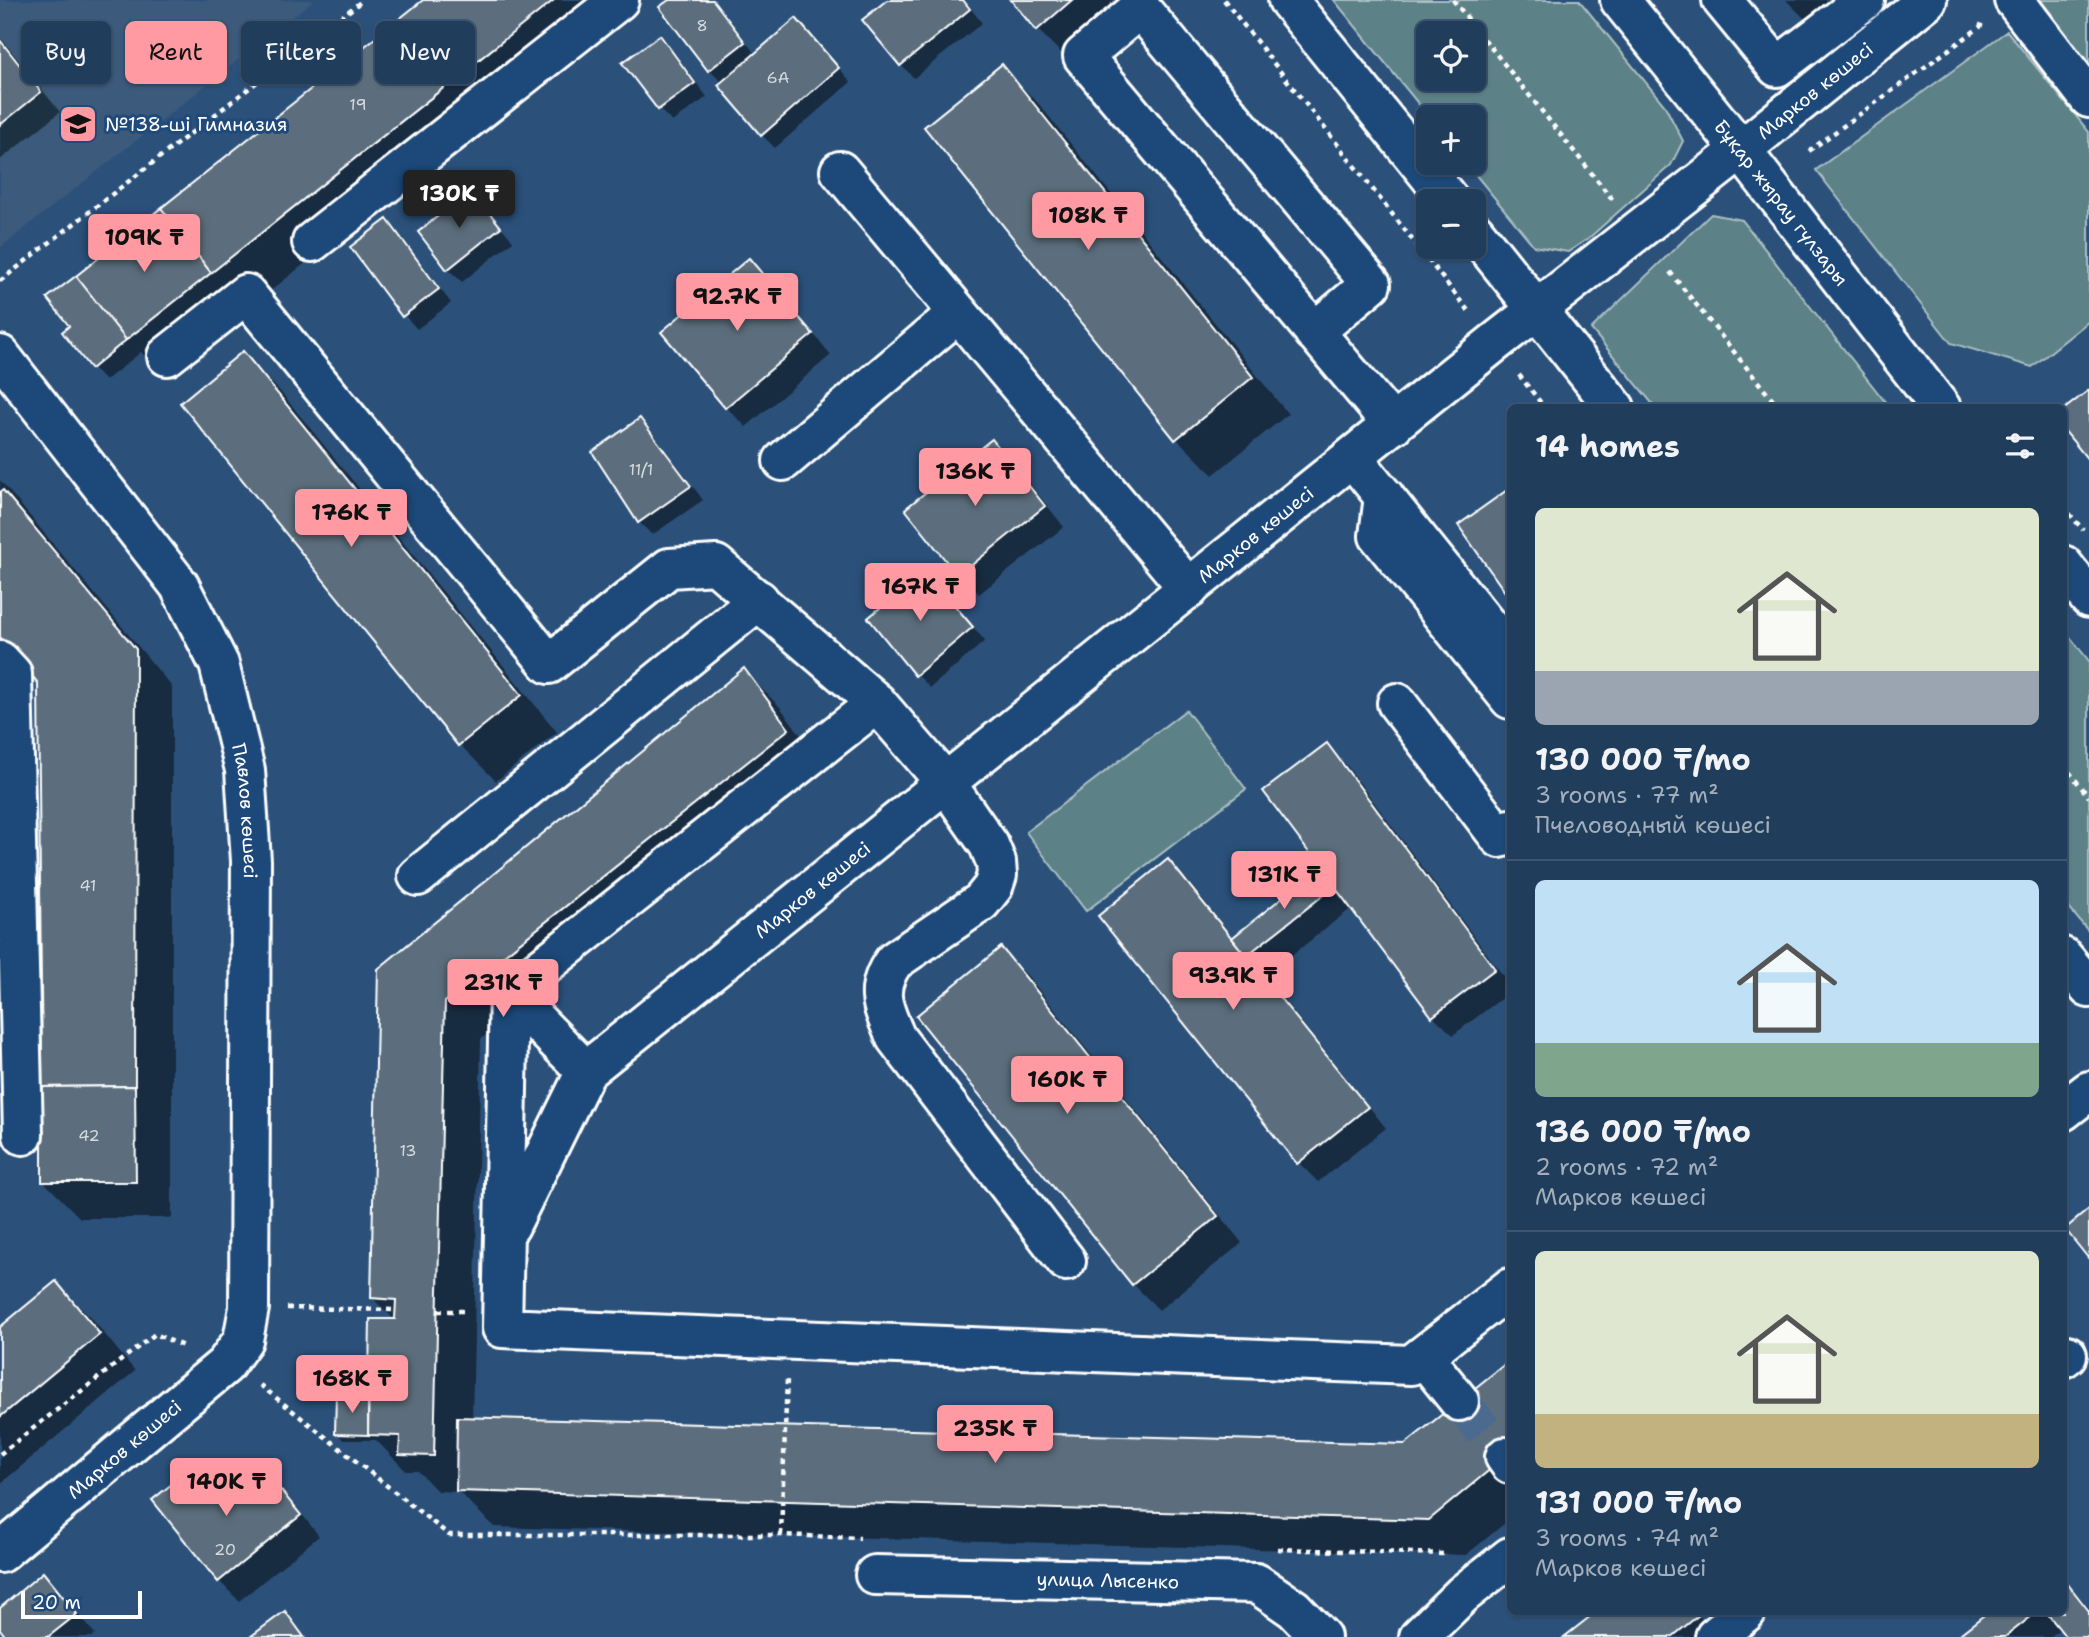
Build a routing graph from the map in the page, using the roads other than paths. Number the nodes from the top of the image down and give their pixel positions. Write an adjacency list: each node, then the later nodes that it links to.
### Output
1 (619, 0): 12 (street)
2 (1288, 0): 11 (street)
3 (1620, 0): 9 (street, Бұқар жырау гүлзары)
4 (1722, 0): 5 (street)
5 (1865, 0)
6 (1919, 2): 9 (street, Марков көшесі)
7 (1999, 9): 8 (street)
8 (2089, 98)
9 (1741, 150): 14 (street, Марков көшесі); 20 (street, Бұқар жырау гүлзары)
10 (840, 172): 15 (street)
11 (1440, 189)
12 (312, 242)
13 (1486, 246): 14 (street)
14 (1537, 310): 19 (street); 21 (street, Марков көшесі)
15 (958, 313): 23 (street); 26 (street)
16 (1314, 332): 16 (street); 21 (street)
17 (0, 355): 47 (street, Павлов көшесі)
18 (167, 356): 28 (street)
19 (1612, 404)
20 (1938, 404)
21 (1393, 425): 22 (street, Марков көшесі)
22 (1353, 457): 24 (street); 26 (street, Марков көшесі)
23 (783, 461)
24 (1384, 496): 29 (street); 31 (street)
25 (2067, 570): 27 (street)
26 (1189, 589): 34 (street, Марков көшесі)
27 (2089, 598)
28 (759, 600): 32 (street); 36 (street)
29 (1507, 650)
30 (0, 661): 43 (street)
31 (1507, 695)
32 (877, 703): 34 (street); 39 (street)
33 (1397, 703): 35 (street)
34 (946, 783): 40 (street, Марков көшесі); 45 (street)
35 (1507, 832)
36 (418, 876)
37 (2067, 962): 38 (street)
38 (2089, 988)
39 (509, 993): 40 (street); 44 (street)
40 (586, 1071): 44 (street)
41 (2089, 1091): 42 (street)
42 (2067, 1108)
43 (23, 1135)
44 (504, 1237): 48 (street)
45 (1066, 1261)
46 (1507, 1290): 48 (street)
47 (239, 1338): 50 (street, Марков көшесі)
48 (1423, 1356): 49 (street)
49 (1459, 1401)
50 (0, 1553)
51 (1507, 1559): 55 (street)
52 (875, 1575): 54 (street, улица Лысенко)
53 (1742, 1615): 56 (street)
54 (1321, 1637)
55 (1419, 1637)
56 (1716, 1637)

